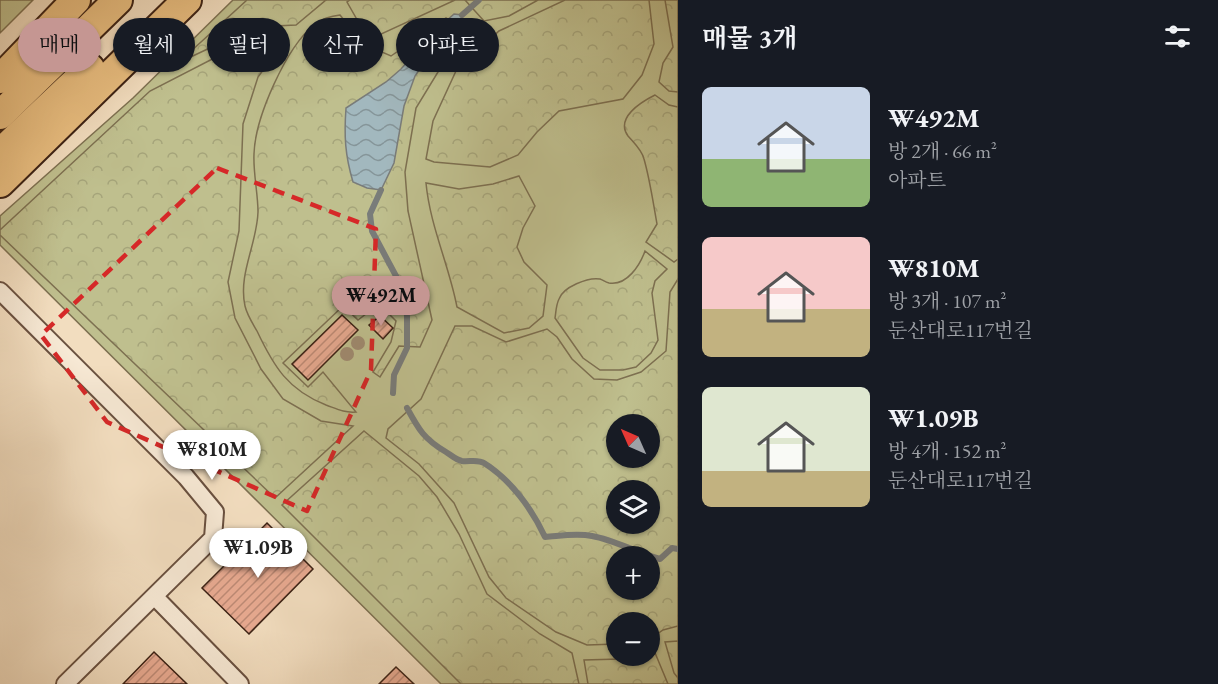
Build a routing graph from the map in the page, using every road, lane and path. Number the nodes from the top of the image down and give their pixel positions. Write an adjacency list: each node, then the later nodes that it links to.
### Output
1 (76, 0): 8 (highway)
2 (118, 0): 5 (highway)
3 (187, 0): 12 (highway)
4 (160, 3): 11 (highway)
5 (99, 18)
6 (32, 72): 9 (highway)
7 (44, 72): 10 (highway)
8 (0, 79)
9 (0, 92)
10 (0, 115)
11 (0, 153)
12 (0, 183)
13 (0, 291): 14 (street)
14 (155, 597): 15 (street); 16 (street)
15 (65, 684)
16 (240, 684)

